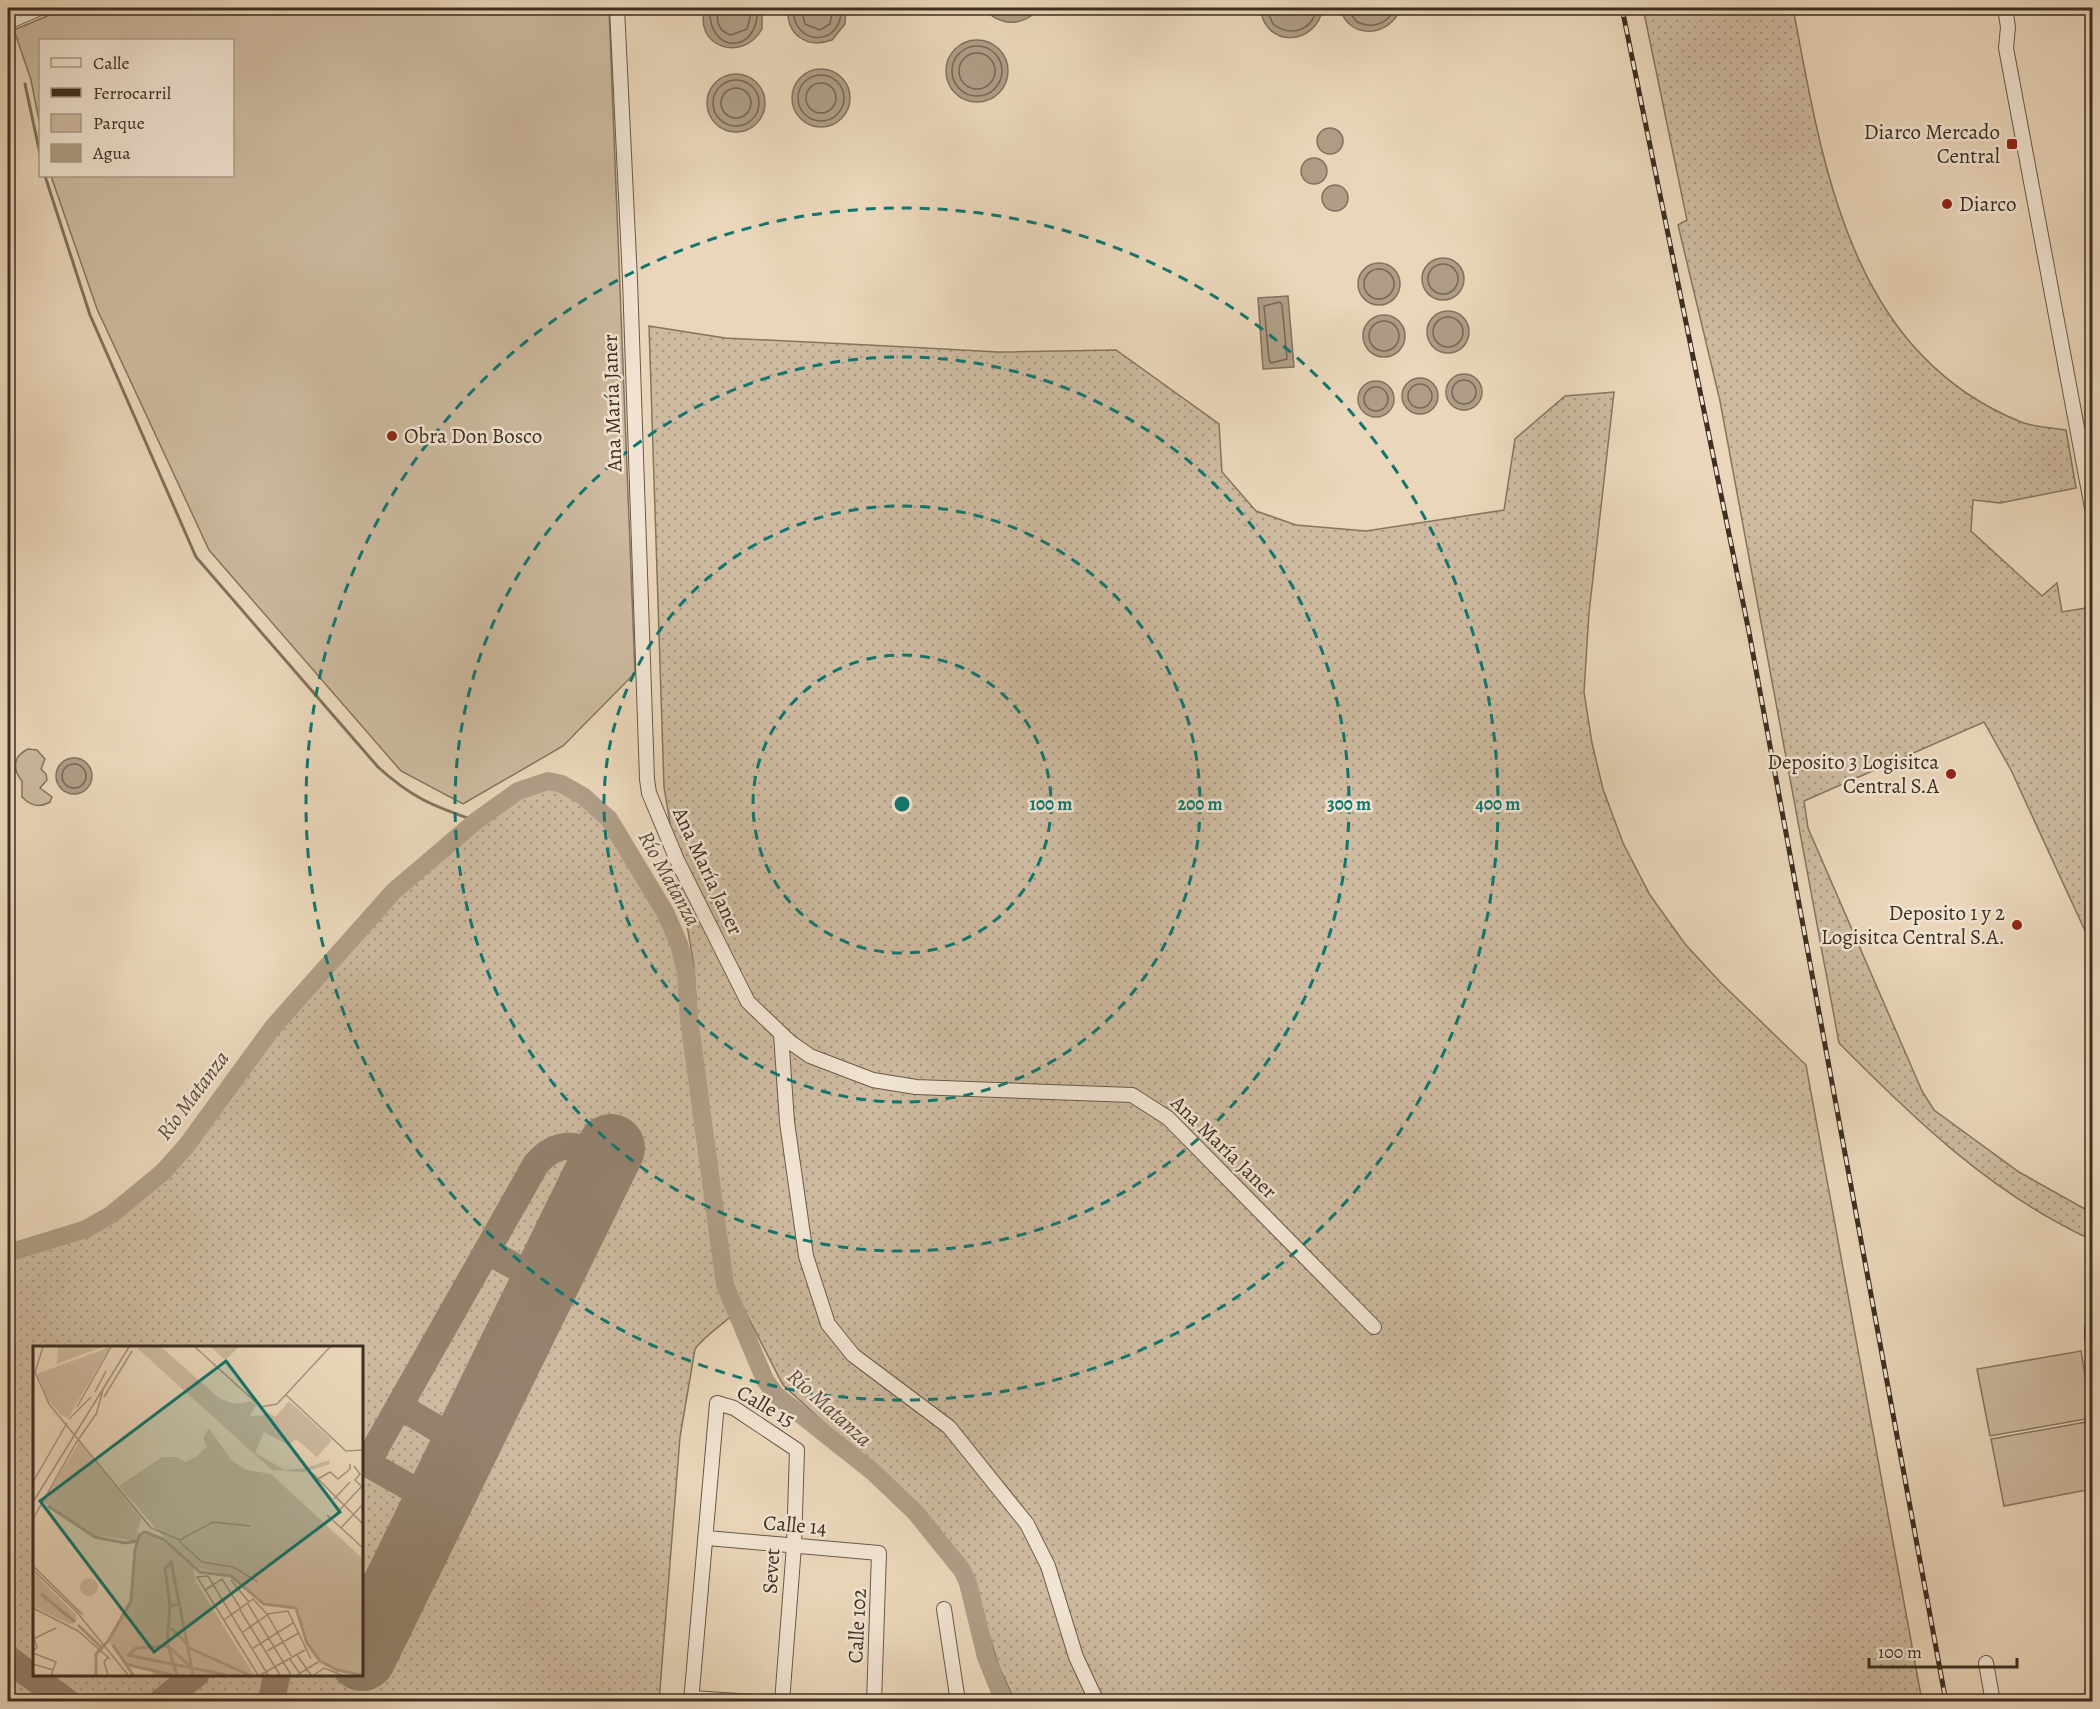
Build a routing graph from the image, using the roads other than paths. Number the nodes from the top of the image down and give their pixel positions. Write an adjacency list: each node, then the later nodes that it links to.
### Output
1 (40, 8): 4 (street)
2 (616, 8): 6 (street, Ana María Janer)
3 (2005, 8): 5 (street)
4 (8, 22)
5 (2092, 508)
6 (781, 1034): 7 (street, Ana María Janer); 22 (street)
7 (1374, 1327)
8 (2092, 1327): 9 (street)
9 (2092, 1339)
10 (792, 1446): 11 (street, Calle 15); 12 (street, Sevet)
11 (707, 1538): 12 (street, Calle 14); 16 (street)
12 (794, 1546): 13 (street, Calle 14); 19 (street, Sevet)
13 (879, 1553): 20 (street, Calle 102)
14 (944, 1609): 21 (street)
15 (1986, 1663): 23 (street)
16 (691, 1700): 18 (street)
17 (2092, 1700): 24 (street)
18 (754, 1701)
19 (782, 1701)
20 (874, 1701)
21 (958, 1701)
22 (1097, 1701)
23 (1993, 1701)
24 (2085, 1701)

